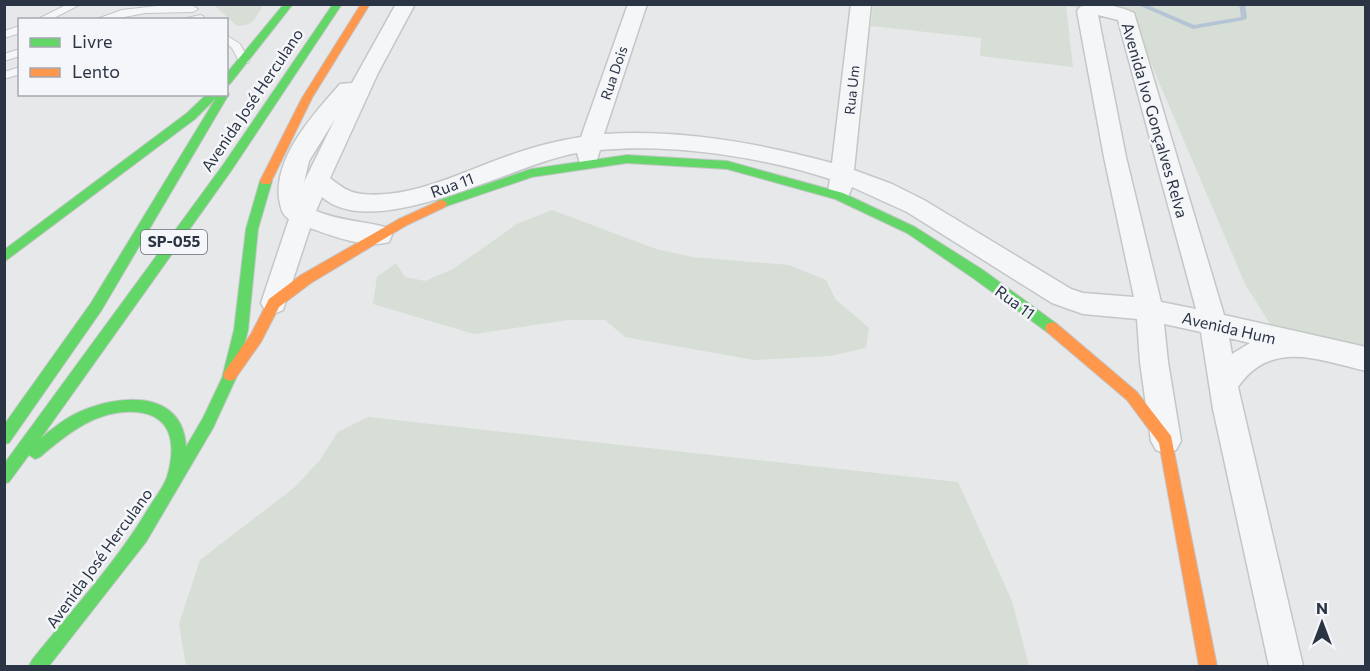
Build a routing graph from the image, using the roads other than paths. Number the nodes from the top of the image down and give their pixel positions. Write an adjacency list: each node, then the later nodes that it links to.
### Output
1 (77, 4): 9 (lane)
2 (289, 4): 12 (main road, Avenida José Herculano)
3 (338, 4): 35 (main road, Avenida José Herculano / SP-055)
4 (366, 4): 31 (main road, Avenida José Herculano)
5 (406, 4): 13 (street)
6 (638, 4): 17 (street, Rua Dois)
7 (861, 4): 19 (street, Rua Um)
8 (191, 7): 10 (lane)
9 (46, 18)
10 (103, 18)
11 (228, 40): 12 (lane)
12 (244, 61): 14 (main road, Avenida José Herculano)
13 (369, 67): 18 (street); 21 (street)
14 (228, 82)
15 (212, 96): 23 (main road)
16 (223, 96): 33 (main road)
17 (589, 153): 19 (street, Rua 11); 20 (street, Rua 11)
18 (317, 180): 20 (street, Rua 11); 21 (street)
19 (841, 186): 25 (street, Rua 11); 28 (main road, Rua 11)
20 (442, 197): 22 (main road, Rua 11)
21 (302, 216): 22 (street); 24 (street)
22 (380, 235): 24 (main road, Rua 11)
23 (4, 257)
24 (274, 303): 31 (main road)
25 (1078, 303): 26 (street, Rua 11); 28 (street)
26 (1150, 311): 27 (street, Avenida Hum); 27 (street, Avenida Ivo Gonçalves Relva); 34 (street, Avenida Ivo Gonçalves Relva)
27 (1213, 323): 29 (street, Avenida Hum); 32 (street, Avenida Ivo Gonçalves Relva)
28 (1055, 330): 34 (main road, Rua 11)
29 (1307, 345): 30 (street, Avenida Hum); 32 (street, Avenida Hum)
30 (1365, 359)
31 (229, 378): 36 (main road, Avenida José Herculano)
32 (1224, 384): 39 (street, Avenida Ivo Gonçalves Relva)
33 (4, 438)
34 (1166, 441): 38 (main road, Avenida Ivo Gonçalves Relva)
35 (4, 479): 36 (main road)
36 (172, 486): 37 (main road, Avenida José Herculano)
37 (39, 665)
38 (1208, 666)
39 (1286, 666)

